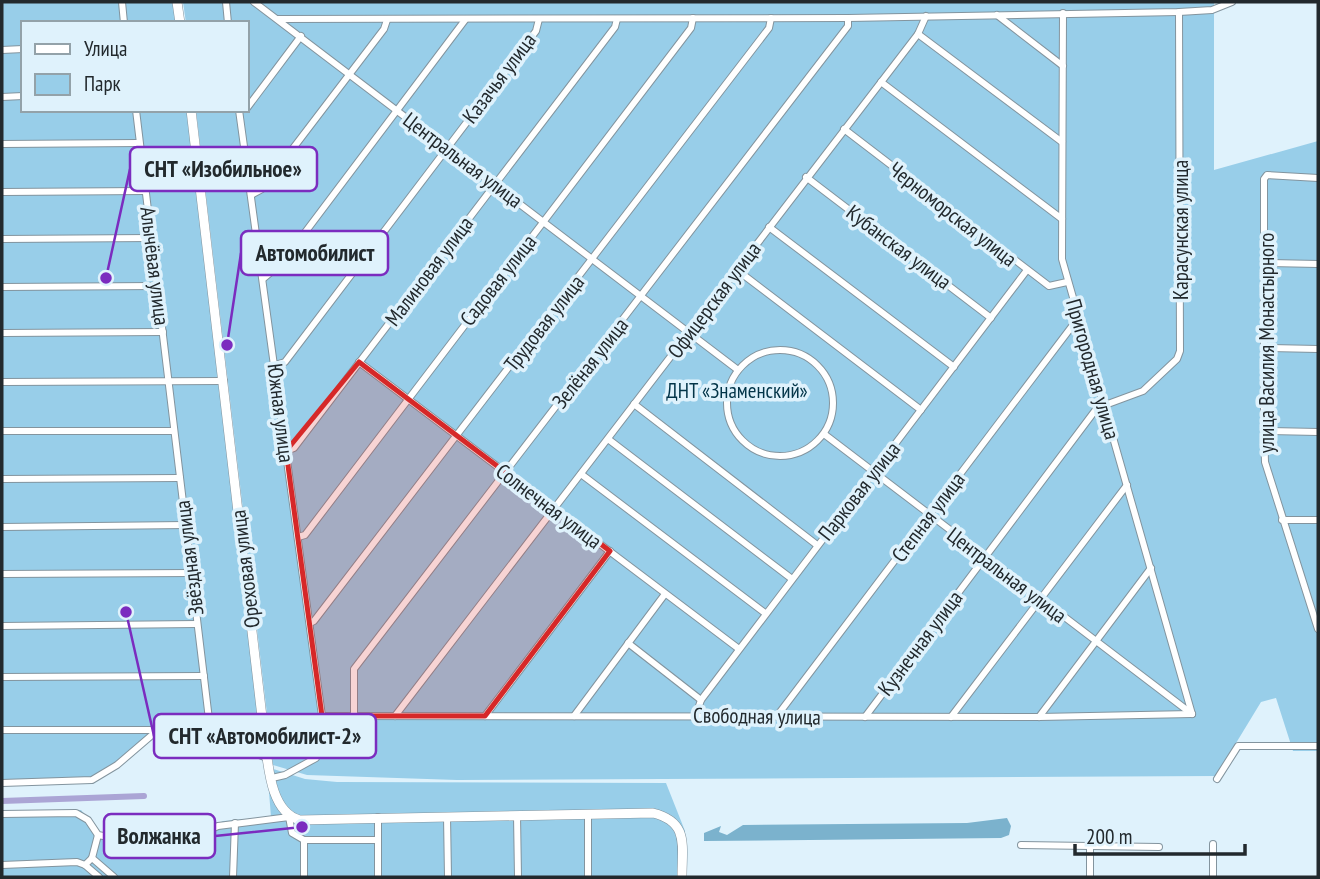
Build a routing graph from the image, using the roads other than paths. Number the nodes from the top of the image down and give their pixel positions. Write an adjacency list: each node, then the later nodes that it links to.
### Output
1 (122, 2): 17 (street)
2 (226, 2): 18 (street)
3 (254, 2): 12 (street, Центральная улица)
4 (1231, 2): 5 (street)
5 (1179, 12): 6 (street); 75 (street, Карасунская улица)
6 (1063, 13): 7 (street); 23 (street, Пригородная улица)
7 (996, 15): 8 (street); 23 (street)
8 (926, 16): 11 (street); 19 (street, Офицерская улица)
9 (693, 18): 10 (street); 14 (street); 45 (street, Садовая улица)
10 (771, 18): 11 (street); 49 (street, Трудовая улица)
11 (848, 18): 58 (street, Зелёная улица)
12 (278, 19): 15 (street); 20 (street, Центральная улица)
13 (539, 19): 14 (street); 16 (street); 37 (street, Казачья улица)
14 (617, 19): 40 (street, Малиновая улица)
15 (387, 20): 16 (street); 24 (street)
16 (465, 20): 29 (street)
17 (124, 21)
18 (228, 21)
19 (918, 34): 25 (street, Офицерская улица); 34 (street)
20 (301, 36): 24 (street, Центральная улица); 28 (street)
21 (2, 50): 22 (street)
22 (21, 50)
23 (1063, 66): 34 (street, Пригородная улица)
24 (350, 74): 29 (street, Центральная улица); 43 (street)
25 (881, 82): 33 (street, Офицерская улица); 44 (street)
26 (21, 96): 27 (street)
27 (2, 97)
28 (248, 107)
29 (398, 111): 37 (street, Центральная улица); 54 (street)
30 (136, 112): 35 (street, Алычёвая улица)
31 (191, 112): 71 (street, Ореховая улица)
32 (239, 112): 43 (street, Южная улица)
33 (844, 129): 38 (street, Офицерская улица); 53 (street, Черноморская улица)
34 (1062, 142): 44 (street, Пригородная улица)
35 (139, 143): 36 (street); 41 (street, Алычёвая улица)
36 (2, 144)
37 (447, 147): 40 (street, Центральная улица); 67 (street, Казачья улица)
38 (806, 177): 46 (street, Офицерская улица); 60 (street, Кубанская улица)
39 (1318, 178): 50 (street, улица Василия Монастырного)
40 (495, 184): 45 (street, Центральная улица); 66 (street, Малиновая улица)
41 (145, 191): 42 (street); 47 (street, Алычёвая улица)
42 (2, 192)
43 (251, 195): 54 (street, Южная улица)
44 (1062, 219): 55 (street, Пригородная улица)
45 (544, 222): 49 (street, Центральная улица); 73 (street, Садовая улица)
46 (769, 227): 52 (street, Офицерская улица); 68 (street)
47 (151, 238): 48 (street); 56 (street, Алычёвая улица)
48 (2, 239)
49 (594, 258): 58 (street, Центральная улица); 82 (street, Трудовая улица)
50 (1266, 263): 51 (street); 64 (street, улица Василия Монастырного)
51 (1318, 264)
52 (737, 270): 62 (street, Офицерская улица); 76 (street)
53 (1027, 271): 55 (street, Черноморская улица); 60 (street, Парковая улица)
54 (264, 278): 67 (street, Южная улица)
55 (1068, 282): 59 (street, Пригородная улица)
56 (156, 286): 57 (street); 61 (street, Алычёвая улица)
57 (2, 287)
58 (641, 297): 62 (street, Центральная улица); 85 (street, Зелёная улица)
59 (1079, 317): 75 (street, Пригородная улица); 92 (street, Степная улица)
60 (991, 318): 68 (street, Парковая улица)
61 (163, 332): 63 (street); 70 (street, Алычёвая улица)
62 (690, 333): 69 (street, Центральная улица); 74 (street, Офицерская улица)
63 (2, 334)
64 (1265, 348): 65 (street); 79 (street, улица Василия Монастырного)
65 (1318, 349)
66 (359, 362): 73 (street, Солнечная улица); 84 (street, Малиновая улица)
67 (275, 365): 84 (street, Южная улица)
68 (954, 367): 76 (street, Парковая улица)
69 (738, 369): 81 (street); 81 (street)
70 (170, 380): 71 (street); 72 (street); 78 (street, Звёздная улица)
71 (224, 381): 134 (street, Ореховая улица)
72 (2, 382)
73 (407, 398): 82 (street, Солнечная улица); 97 (street, Садовая улица)
74 (634, 404): 83 (street, Офицерская улица); 98 (street)
75 (1104, 404): 90 (street, Пригородная улица); 100 (street, Кузнечная улица)
76 (921, 410): 86 (street, Парковая улица)
77 (2, 431): 78 (street)
78 (174, 431): 88 (street, Звёздная улица)
79 (1264, 431): 80 (street); 93 (street, улица Василия Монастырного)
80 (1318, 432)
81 (824, 435): 86 (street, Центральная улица)
82 (456, 436): 85 (street, Солнечная улица); 109 (street, Трудовая улица)
83 (608, 439): 87 (street, Офицерская улица); 104 (street)
84 (286, 452): 97 (street, Южная улица)
85 (505, 473): 91 (street, Солнечная улица); 122 (street, Зелёная улица)
86 (874, 473): 92 (street, Центральная улица); 98 (street, Парковая улица)
87 (581, 474): 91 (street, Офицерская улица); 108 (street)
88 (180, 478): 89 (street); 95 (street, Звёздная улица)
89 (2, 479)
90 (1127, 485): 101 (street, Пригородная улица); 106 (street)
91 (554, 509): 99 (street, Солнечная улица); 123 (street, Офицерская улица)
92 (929, 516): 100 (street, Центральная улица); 126 (street, Степная улица)
93 (1282, 520): 94 (street); 107 (street, улица Василия Монастырного)
94 (1318, 520)
95 (186, 525): 96 (street); 102 (street, Звёздная улица)
96 (2, 527)
97 (298, 537): 109 (street, Южная улица)
98 (817, 545): 104 (street, Парковая улица)
99 (610, 551): 105 (street, Солнечная улица); 124 (street)
100 (984, 557): 106 (street, Центральная улица); 127 (street, Кузнечная улица)
101 (1151, 568): 113 (street); 119 (street, Пригородная улица)
102 (192, 573): 103 (street); 110 (street, Звёздная улица)
103 (2, 575)
104 (792, 579): 108 (street, Парковая улица)
105 (665, 594): 114 (street); 115 (street, Солнечная улица)
106 (1039, 600): 113 (street, Центральная улица); 128 (street)
107 (1315, 607): 112 (street, улица Василия Монастырного)
108 (765, 613): 115 (street, Парковая улица)
109 (310, 623): 121 (street, Южная улица)
110 (197, 624): 111 (street); 116 (street, Звёздная улица)
111 (2, 626)
112 (1318, 629)
113 (1094, 642): 119 (street, Центральная улица); 129 (street)
114 (628, 643): 118 (street); 125 (street)
115 (738, 649): 118 (street, Парковая улица)
116 (204, 676): 117 (street); 132 (street, Звёздная улица)
117 (2, 677)
118 (701, 700): 120 (street, Парковая улица)
119 (1192, 714): 129 (street, Свободная улица)
120 (696, 715): 125 (street, Свободная улица); 126 (street, Свободная улица)
121 (322, 716): 122 (street, Свободная улица); 135 (street, Южная улица)
122 (354, 716): 123 (street, Свободная улица)
123 (395, 716): 124 (street, Свободная улица)
124 (485, 716): 125 (street, Свободная улица)
125 (574, 716)
126 (777, 716): 127 (street, Свободная улица)
127 (865, 717): 128 (street, Свободная улица)
128 (951, 717): 129 (street, Свободная улица)
129 (1039, 717)
130 (159, 729): 131 (street); 132 (street); 137 (street)
131 (2, 730)
132 (211, 736): 134 (street)
133 (1318, 746): 136 (street)
134 (267, 758): 135 (street, Ореховая улица)
135 (272, 778): 141 (street, Ореховая улица)
136 (1217, 779)
137 (2, 783)
138 (2, 814): 145 (street)
139 (587, 814): 140 (street); 162 (street); 163 (street)
140 (517, 815): 143 (street); 161 (street)
141 (289, 817): 142 (street); 144 (street); 146 (street)
142 (378, 817): 143 (street); 147 (street)
143 (447, 817): 160 (street)
144 (235, 823): 145 (street); 157 (street)
145 (98, 835): 152 (street)
146 (304, 840): 147 (street); 158 (street)
147 (378, 840): 159 (street)
148 (1213, 844): 165 (street)
149 (1021, 845): 150 (street)
150 (1090, 846): 151 (street); 164 (street)
151 (1159, 847)
152 (92, 858): 154 (street); 156 (street)
153 (2, 864): 154 (street)
154 (85, 865): 155 (street)
155 (99, 877)
156 (114, 877)
157 (233, 877)
158 (304, 877)
159 (378, 877)
160 (448, 877)
161 (518, 877)
162 (588, 877)
163 (682, 877)
164 (1090, 877)
165 (1213, 877)

